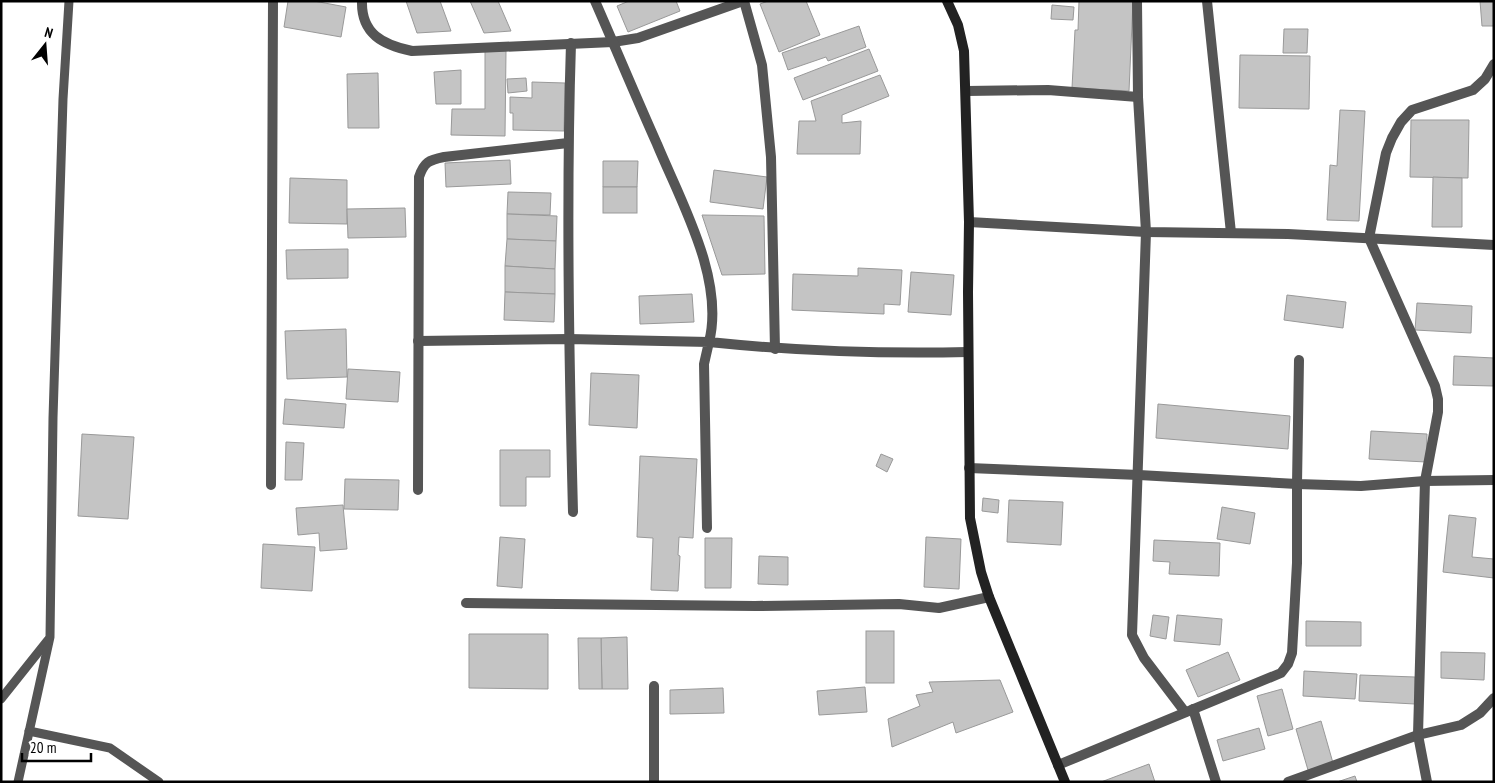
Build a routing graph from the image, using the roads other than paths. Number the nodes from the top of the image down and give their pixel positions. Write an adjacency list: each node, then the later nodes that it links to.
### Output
1 (69, 1): 37 (lane)
2 (273, 1): 31 (street)
3 (362, 1): 10 (street)
4 (595, 1): 9 (street)
5 (743, 1): 9 (street); 23 (street)
6 (947, 1): 12 (street)
7 (1137, 1): 13 (street)
8 (1207, 1): 17 (street)
9 (613, 42): 10 (street); 22 (street)
10 (571, 43): 14 (street)
11 (1494, 64): 18 (street)
12 (966, 91): 13 (street); 15 (street)
13 (1138, 97): 16 (street)
14 (568, 143): 20 (street); 21 (street)
15 (969, 222): 16 (street); 24 (street)
16 (1146, 232): 17 (street); 27 (street)
17 (1231, 234): 18 (street)
18 (1369, 238): 19 (street); 29 (street)
19 (1494, 245)
20 (569, 339): 21 (street); 22 (street); 33 (street)
21 (418, 341): 32 (street)
22 (709, 342): 23 (street); 34 (street)
23 (775, 349): 24 (street)
24 (968, 352): 26 (street)
25 (1299, 360): 30 (street)
26 (969, 468): 27 (street); 35 (street)
27 (1139, 475): 30 (street); 41 (street)
28 (1494, 480): 29 (street)
29 (1426, 481): 30 (street); 43 (street)
30 (1297, 484): 41 (street)
31 (271, 485)
32 (418, 490)
33 (573, 512)
34 (707, 528)
35 (988, 597): 36 (street); 44 (street)
36 (466, 603)
37 (50, 638): 40 (lane); 42 (lane)
38 (654, 686): 47 (street)
39 (1494, 698): 43 (street)
40 (1, 699)
41 (1189, 711): 44 (street); 49 (street)
42 (29, 731): 45 (lane); 46 (lane)
43 (1418, 735): 50 (street); 51 (street)
44 (1058, 765): 48 (street)
45 (18, 782)
46 (159, 782)
47 (654, 782)
48 (1065, 782)
49 (1216, 782)
50 (1288, 782)
51 (1427, 782)

